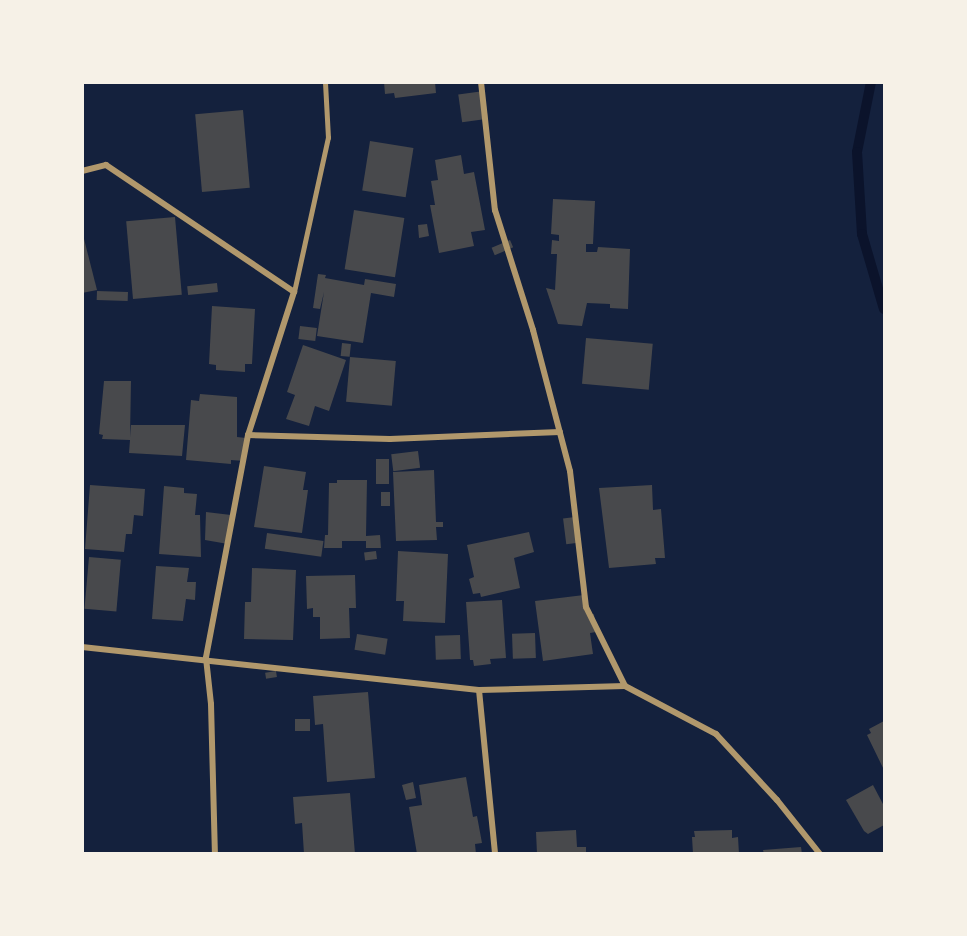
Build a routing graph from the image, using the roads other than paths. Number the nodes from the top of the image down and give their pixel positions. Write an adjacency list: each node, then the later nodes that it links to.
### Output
1 (325, 82): 4 (lane)
2 (481, 82): 5 (street)
3 (82, 171): 4 (street)
4 (294, 292): 6 (street)
5 (560, 432): 6 (street); 9 (street)
6 (248, 435): 8 (street)
7 (82, 647): 8 (street)
8 (206, 658): 10 (street); 11 (street)
9 (625, 686): 10 (street); 13 (street)
10 (479, 690): 12 (street)
11 (215, 854)
12 (495, 854)
13 (820, 854)

